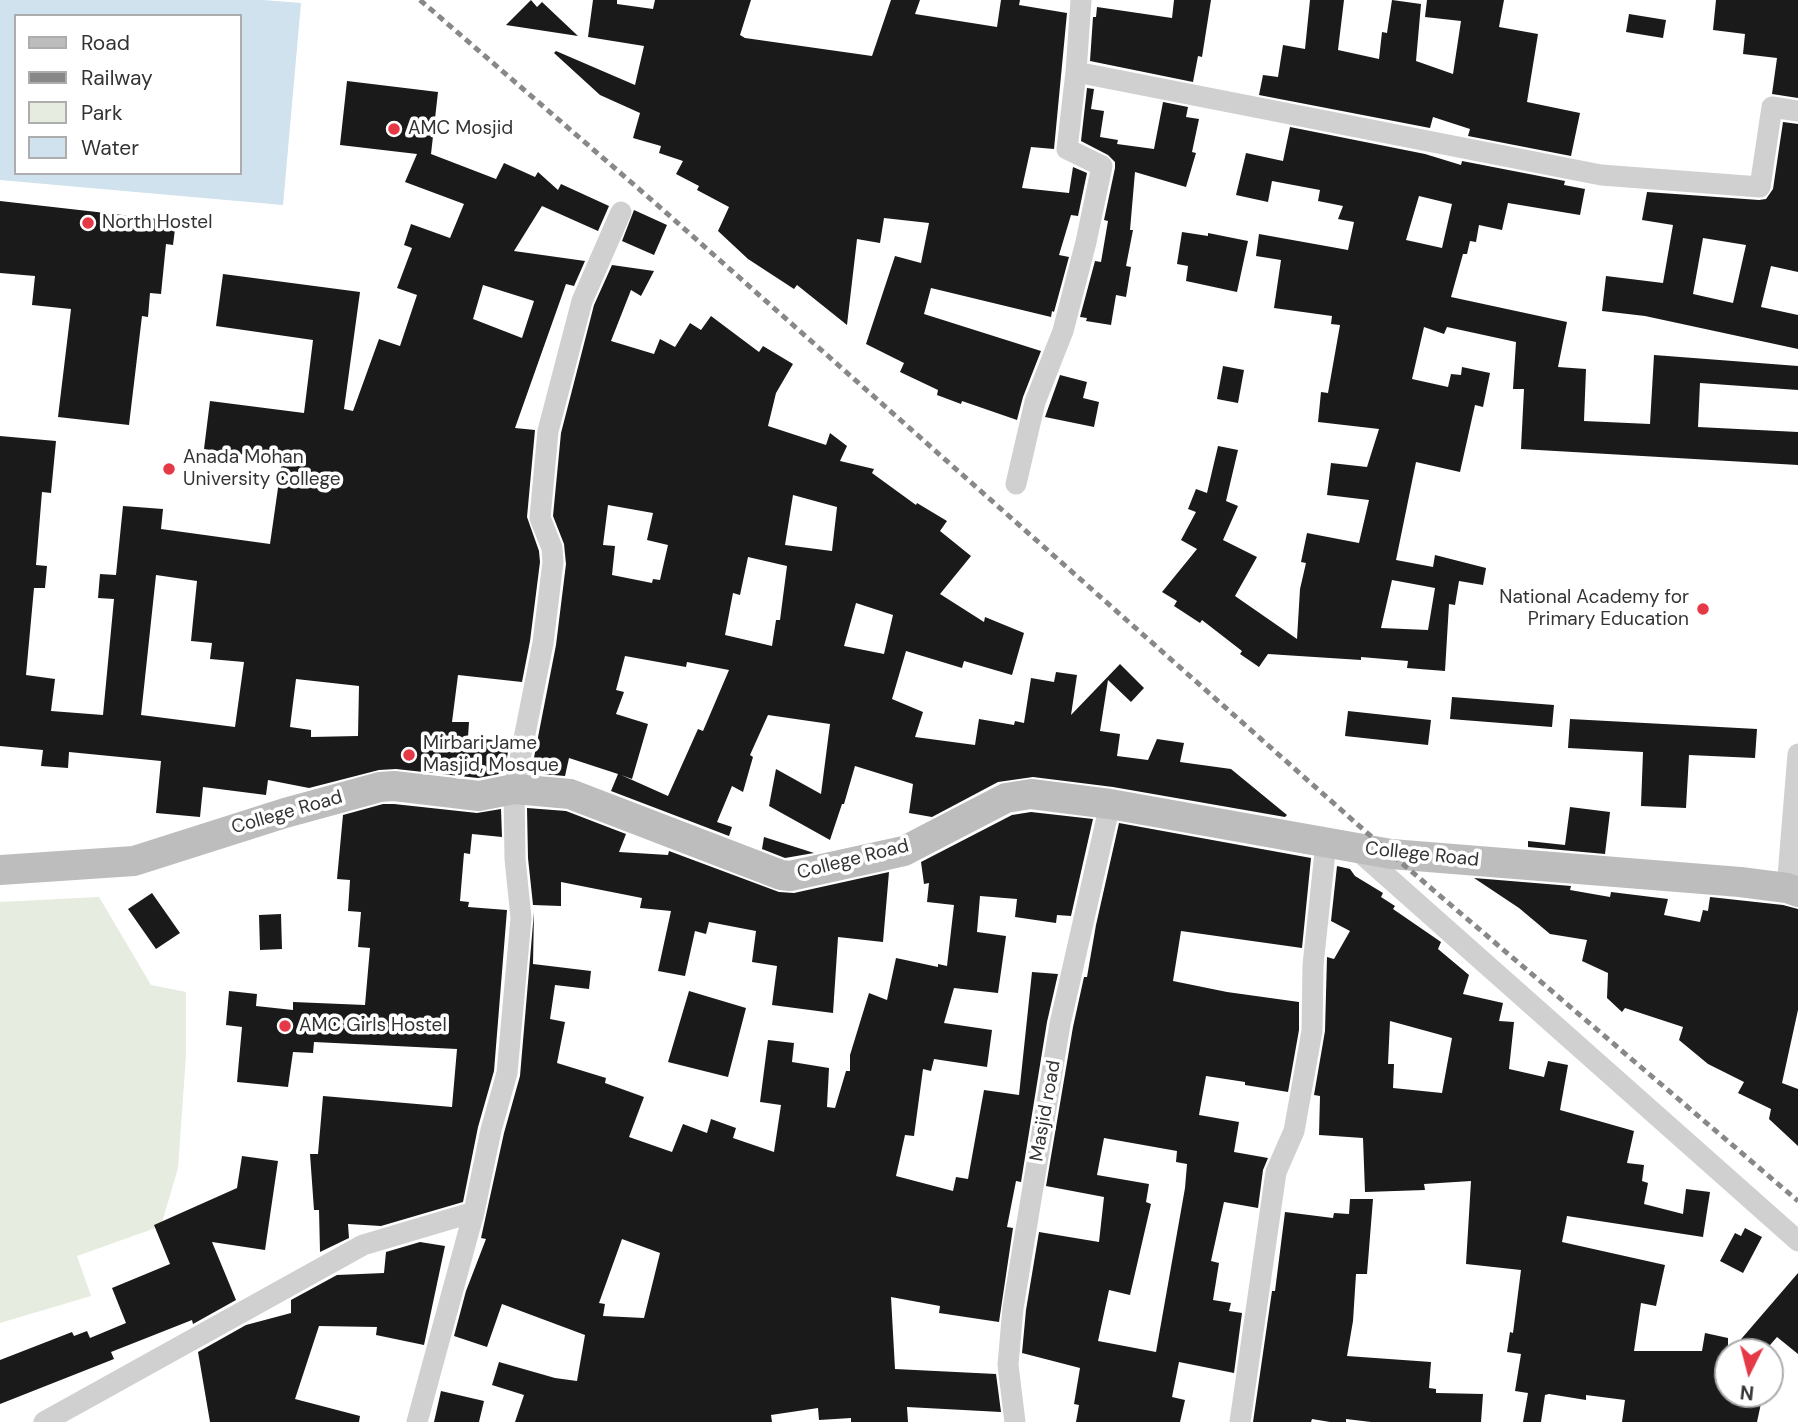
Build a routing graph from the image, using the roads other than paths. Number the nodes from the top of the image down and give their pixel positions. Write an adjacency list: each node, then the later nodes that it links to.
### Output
1 (1082, 0): 2 (street)
2 (1076, 72): 3 (street); 5 (street)
3 (1798, 111)
4 (621, 212): 7 (street)
5 (1016, 484)
6 (1798, 754): 11 (street)
7 (514, 789): 8 (street, College Road); 10 (street, College Road); 12 (street)
8 (1110, 804): 9 (street, College Road); 16 (street, Masjid road)
9 (1340, 845): 11 (street, College Road); 13 (street); 17 (street)
10 (0, 870)
11 (1793, 890)
12 (474, 1212): 14 (street); 15 (street)
13 (1798, 1241)
14 (44, 1422)
15 (417, 1422)
16 (1015, 1422)
17 (1240, 1422)

